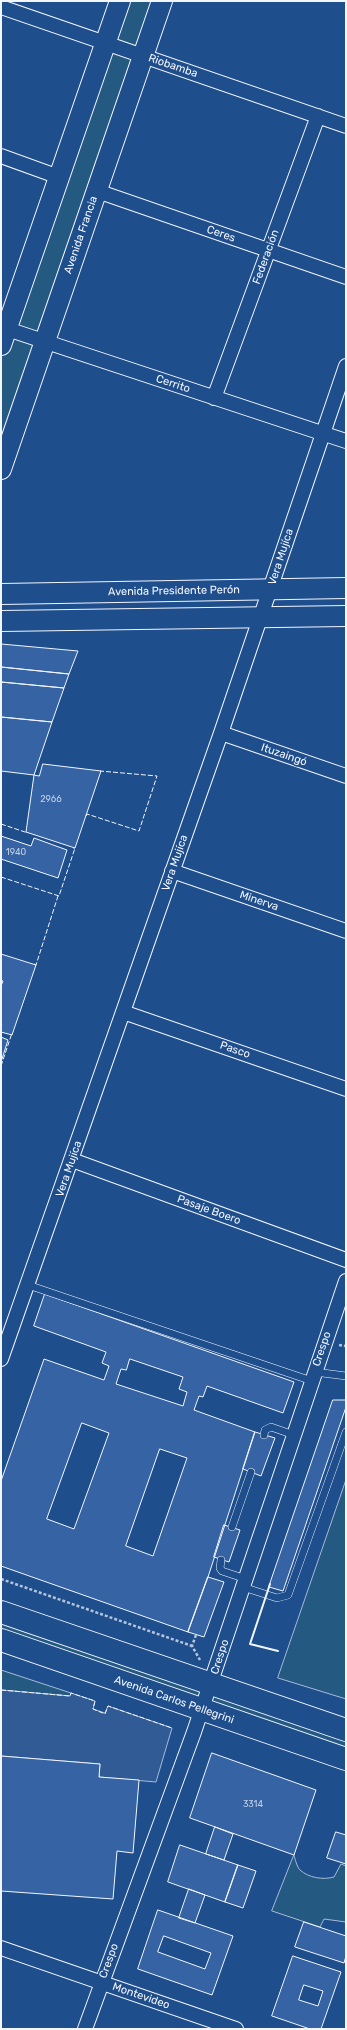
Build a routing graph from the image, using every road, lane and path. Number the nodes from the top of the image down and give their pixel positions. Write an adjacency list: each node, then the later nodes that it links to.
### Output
1 (120, 1): 4 (main road)
2 (162, 1): 5 (main road, Avenida Francia)
3 (1, 7): 4 (street, Riobamba)
4 (105, 43): 5 (street, Riobamba); 9 (main road)
5 (143, 56): 6 (street, Riobamba); 10 (main road, Avenida Francia)
6 (318, 116): 7 (street, Riobamba); 11 (street, Federación)
7 (346, 126)
8 (1, 156): 9 (street)
9 (59, 177): 13 (main road)
10 (97, 191): 11 (street, Ceres); 14 (main road, Avenida Francia)
11 (268, 251): 12 (street, Ceres); 16 (street, Federación)
12 (346, 277)
13 (3, 333): 14 (street, Cerrito)
14 (45, 342): 16 (street, Cerrito); 19 (main road, Avenida Francia)
15 (346, 366): 17 (street, Vera Mujíca)
16 (214, 398): 17 (street, Cerrito)
17 (323, 434): 18 (street, Cerrito); 21 (street, Vera Mujíca)
18 (346, 441)
19 (1, 469)
20 (346, 588): 21 (main road, Avenida Presidente Perón)
21 (271, 589): 22 (main road, Avenida Presidente Perón); 24 (street, Vera Mujíca)
22 (1, 594)
23 (346, 616): 24 (main road)
24 (261, 617): 25 (main road); 26 (street, Vera Mujíca)
25 (1, 621)
26 (221, 733): 27 (street, Ituzaingó); 28 (street, Vera Mujíca)
27 (346, 776)
28 (172, 871): 29 (street, Minerva); 30 (street, Vera Mujíca)
29 (346, 931)
30 (123, 1012): 31 (street, Pasco); 32 (street, Vera Mujíca)
31 (346, 1089)
32 (72, 1160): 33 (street, Pasaje Boero); 35 (street, Vera Mujíca)
33 (346, 1260)
34 (346, 1281): 37 (street, Crespo)
35 (28, 1285): 36 (street, Vera Mujíca); 37 (lane)
36 (1, 1359)
37 (313, 1376): 38 (lane); 41 (street, Crespo)
38 (346, 1376)
39 (346, 1432): 46 (lane)
40 (264, 1435): 41 (lane)
41 (294, 1435): 46 (street, Crespo)
42 (251, 1472): 43 (lane)
43 (232, 1527)
44 (221, 1560): 46 (lane)
45 (1, 1579): 50 (path)
46 (244, 1583): 52 (street, Crespo)
47 (1, 1612): 52 (main road)
48 (196, 1634): 50 (path)
49 (1, 1640): 53 (main road, Avenida Carlos Pellegrini)
50 (192, 1646): 51 (path)
51 (201, 1662)
52 (211, 1684): 53 (street, Crespo); 54 (main road)
53 (202, 1710): 55 (main road, Avenida Carlos Pellegrini); 57 (street, Crespo)
54 (346, 1730)
55 (346, 1759)
56 (1, 1948): 57 (street, Montevideo)
57 (101, 1982): 58 (street, Crespo); 59 (street, Montevideo)
58 (85, 2029)
59 (236, 2029)

